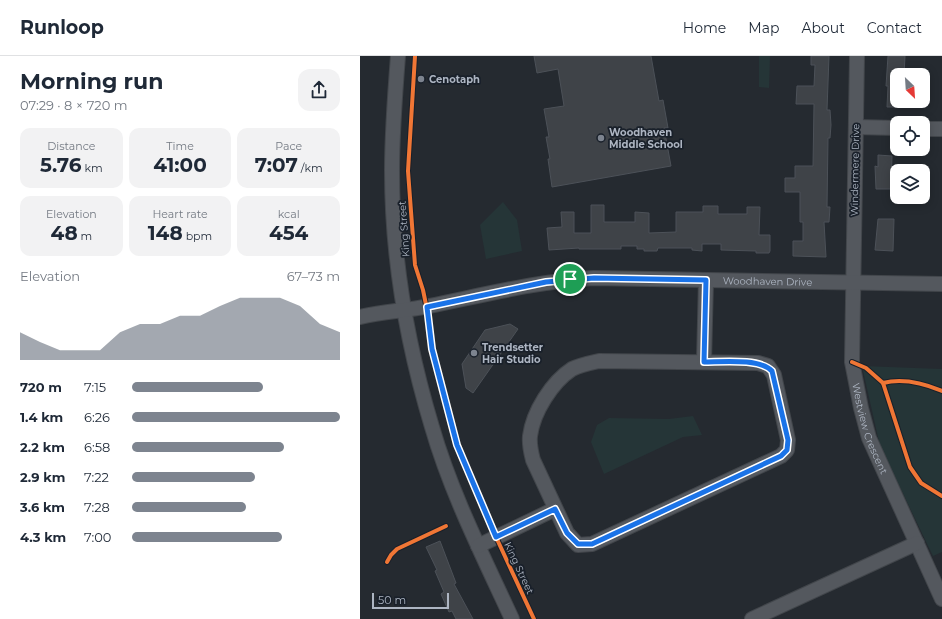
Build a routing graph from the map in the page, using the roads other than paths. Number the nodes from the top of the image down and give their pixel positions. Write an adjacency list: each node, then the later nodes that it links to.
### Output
1 (398, 56): 10 (street, King Street)
2 (857, 56): 3 (street, Windermere Drive)
3 (856, 128): 4 (street); 8 (street, Windermere Drive)
4 (890, 128)
5 (930, 129): 6 (street)
6 (942, 129)
7 (706, 280): 8 (street, Woodhaven Drive); 10 (street, Woodhaven Drive); 12 (street)
8 (853, 283): 9 (street, Woodhaven Drive); 14 (street, Westview Crescent)
9 (942, 284)
10 (404, 310): 11 (street, Woodhaven Drive); 15 (street, King Street)
11 (360, 317)
12 (704, 362): 13 (street); 13 (street)
13 (555, 509): 15 (street)
14 (917, 543): 16 (street, Westview Crescent); 18 (street)
15 (478, 546): 17 (street, King Street)
16 (942, 599)
17 (512, 619)
18 (752, 619)

